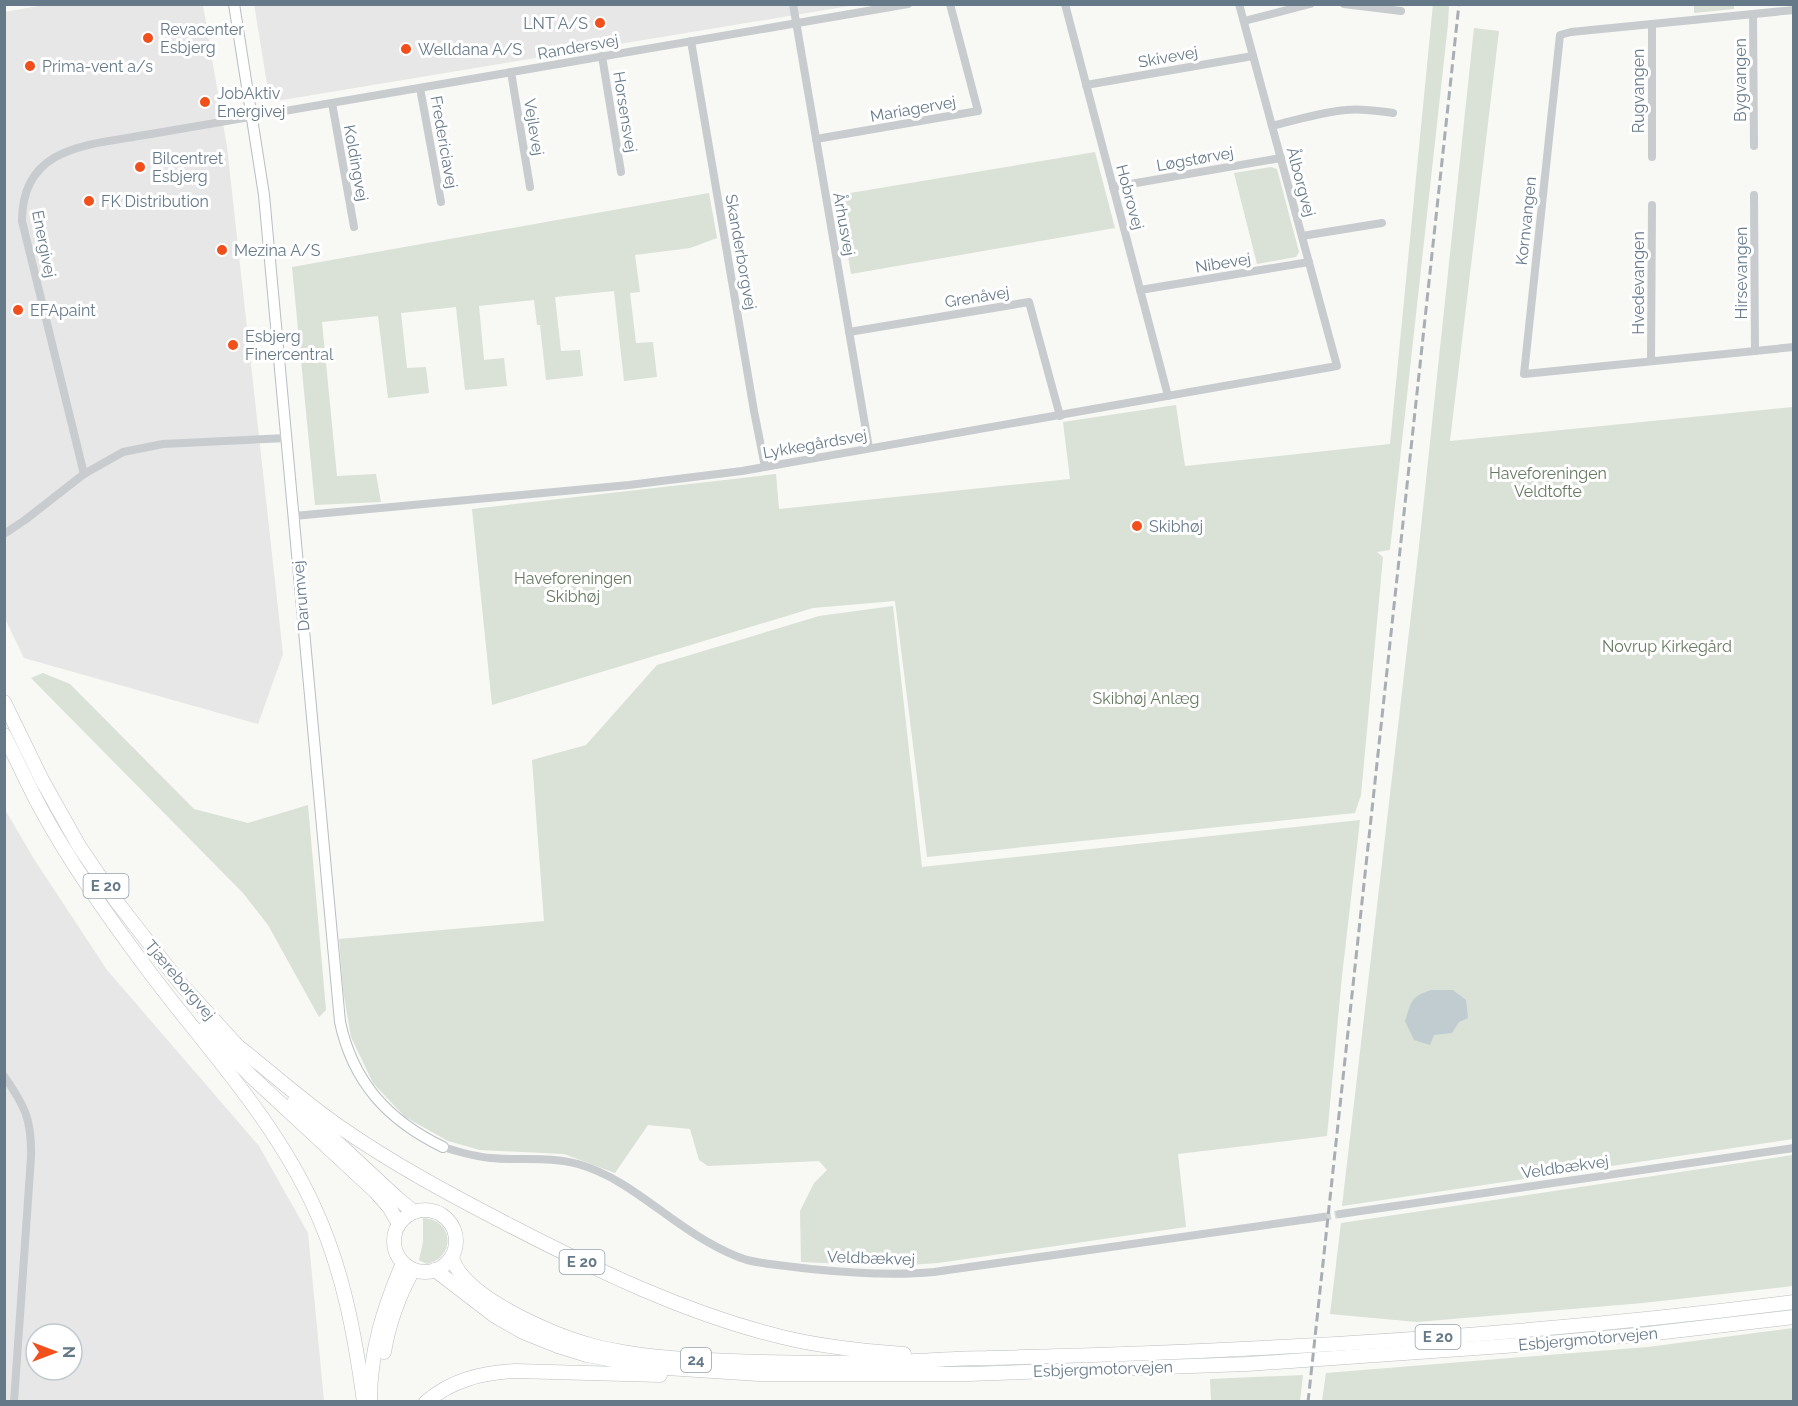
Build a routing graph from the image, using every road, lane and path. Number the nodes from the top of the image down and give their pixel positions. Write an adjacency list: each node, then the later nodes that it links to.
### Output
1 (234, 4): 23 (street, Darumvej)
2 (793, 4): 13 (street, Århusvej)
3 (908, 4): 13 (street, Randersvej)
4 (950, 4): 25 (street, Mariagervej)
5 (1065, 4): 19 (street, Hobrovej)
6 (1239, 4): 12 (street, Ålborgvej)
7 (1310, 4): 12 (street)
8 (1344, 4): 10 (street)
9 (1794, 10): 11 (street, Kornvangen)
10 (1401, 11)
11 (1753, 14): 14 (street, Kornvangen); 26 (street, Bygvangen)
12 (1244, 21): 17 (street, Ålborgvej)
13 (796, 23): 15 (street, Randersvej); 25 (street, Århusvej)
14 (1652, 24): 27 (street, Rugvangen); 43 (street, Kornvangen)
15 (691, 41): 16 (street, Randersvej); 49 (street, Skanderborgvej)
16 (602, 56): 18 (street, Randersvej); 29 (street, Horsensvej)
17 (1253, 56): 19 (street, Skivevej); 24 (street, Ålborgvej)
18 (511, 72): 20 (street, Randersvej); 30 (street, Vejlevej)
19 (1086, 85): 31 (street, Hobrovej)
20 (420, 88): 21 (street, Randersvej); 33 (street, Fredericiavej)
21 (332, 103): 23 (street, Randersvej); 36 (street, Koldingvej)
22 (1393, 112): 24 (street)
23 (252, 117): 47 (street, Darumvej); 50 (street, Energivej)
24 (1272, 126): 28 (street, Ålborgvej)
25 (816, 140): 40 (street, Århusvej)
26 (1754, 146)
27 (1652, 157)
28 (1281, 158): 31 (street, Løgstørvej); 37 (street, Ålborgvej)
29 (621, 172)
30 (530, 187)
31 (1113, 187): 39 (street, Hobrovej)
32 (1754, 195): 42 (street, Hirsevangen)
33 (441, 202)
34 (1652, 206): 43 (street, Hvedevangen)
35 (1382, 223): 37 (street)
36 (354, 227)
37 (1302, 236): 38 (street, Ålborgvej)
38 (1309, 262): 39 (street, Nibevej); 44 (street, Ålborgvej)
39 (1140, 290): 45 (street, Hobrovej)
40 (849, 332): 46 (street, Grenåvej); 48 (street, Århusvej)
41 (1794, 346): 42 (street, Kornvangen)
42 (1755, 351): 43 (street, Kornvangen)
43 (1652, 361)
44 (1337, 366): 45 (street, Lykkegårdsvej)
45 (1168, 396): 46 (street, Lykkegårdsvej)
46 (1059, 416): 48 (street, Lykkegårdsvej)
47 (287, 438): 50 (street); 51 (street, Darumvej)
48 (869, 448): 49 (street, Lykkegårdsvej)
49 (765, 467): 51 (street, Lykkegårdsvej)
50 (84, 474): 52 (street)
51 (294, 516): 58 (street, Darumvej)
52 (4, 534)
53 (4, 702): 56 (highway, Tjæreborgvej / E 20)
54 (4, 735): 55 (highway, Tjæreborgvej / E 20)
55 (154, 978): 63 (highway, Tjæreborgvej / E 20); 72 (highway, Tjæreborgvej)
56 (240, 1048): 60 (highway, Tjæreborgvej / E 20); 69 (highway, E 20)
57 (4, 1076): 71 (street)
58 (443, 1147): 62 (street, Veldbækvej)
59 (1794, 1148): 61 (street, Veldbækvej)
60 (414, 1212): 63 (highway); 64 (highway)
61 (1340, 1214)
62 (1323, 1217)
63 (399, 1224): 65 (highway)
64 (452, 1257): 66 (highway); 69 (highway, Esbjergmotorvejen / 24)
65 (408, 1266): 66 (highway); 73 (highway); 74 (highway)
66 (435, 1270): 70 (highway, Esbjergmotorvejen / E 20)
67 (1794, 1302): 69 (highway, Esbjergmotorvejen / E 20)
68 (1794, 1317): 70 (highway, Esbjergmotorvejen / E 20)
69 (971, 1358)
70 (759, 1374): 75 (highway)
71 (14, 1401)
72 (364, 1401)
73 (370, 1401)
74 (380, 1401)
75 (426, 1401)

